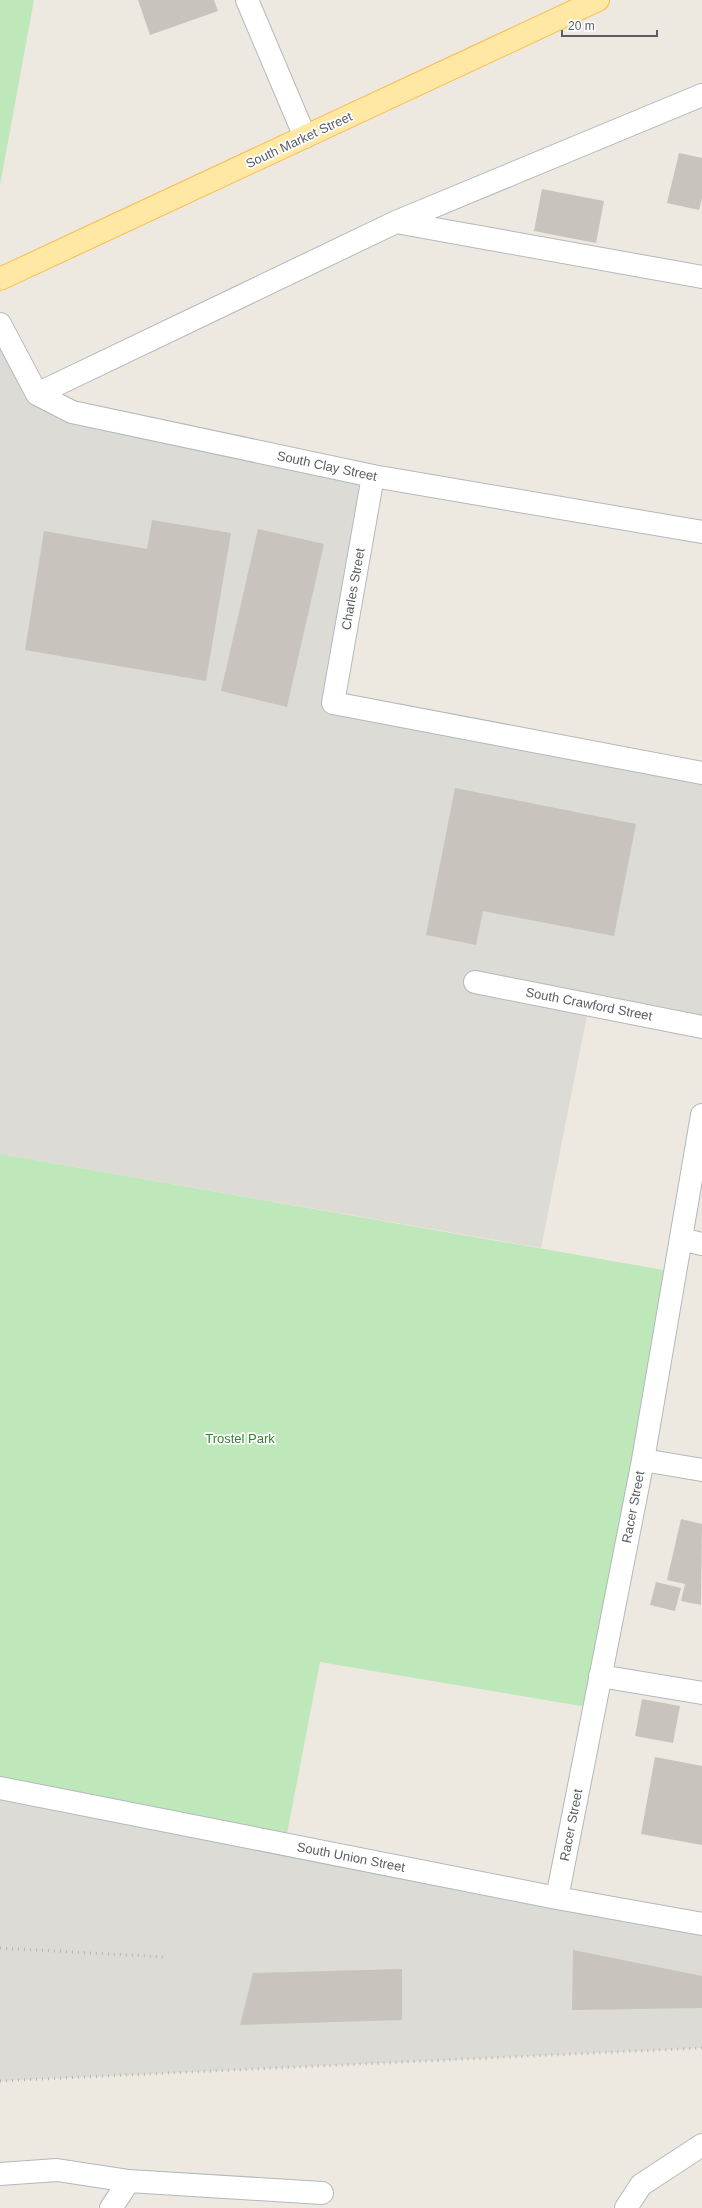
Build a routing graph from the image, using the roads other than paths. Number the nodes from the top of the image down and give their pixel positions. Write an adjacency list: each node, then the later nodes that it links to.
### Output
1 (247, 0): 4 (street)
2 (598, 0): 4 (main road, South Market Street)
3 (702, 95): 5 (street)
4 (305, 137): 7 (main road, South Market Street)
5 (396, 222): 6 (street); 9 (street)
6 (702, 277)
7 (0, 279)
8 (0, 324): 9 (street)
9 (37, 394): 10 (street, South Clay Street)
10 (373, 476): 11 (street, South Clay Street); 12 (street, Charles Street)
11 (702, 532)
12 (702, 773)
13 (475, 982): 14 (street, South Crawford Street)
14 (702, 1027)
15 (702, 1115): 16 (street, Racer Street)
16 (681, 1239): 17 (street); 18 (street, Racer Street)
17 (702, 1244)
18 (643, 1460): 19 (street); 20 (street, Racer Street)
19 (702, 1470)
20 (600, 1676): 21 (street); 23 (street, Racer Street)
21 (702, 1693)
22 (0, 1788): 23 (street, South Union Street)
23 (557, 1898): 24 (street, South Union Street)
24 (702, 1924)
25 (702, 2145): 30 (street)
26 (0, 2174): 27 (street)
27 (129, 2181): 28 (street); 29 (street)
28 (322, 2193)
29 (111, 2208)
30 (626, 2208)

